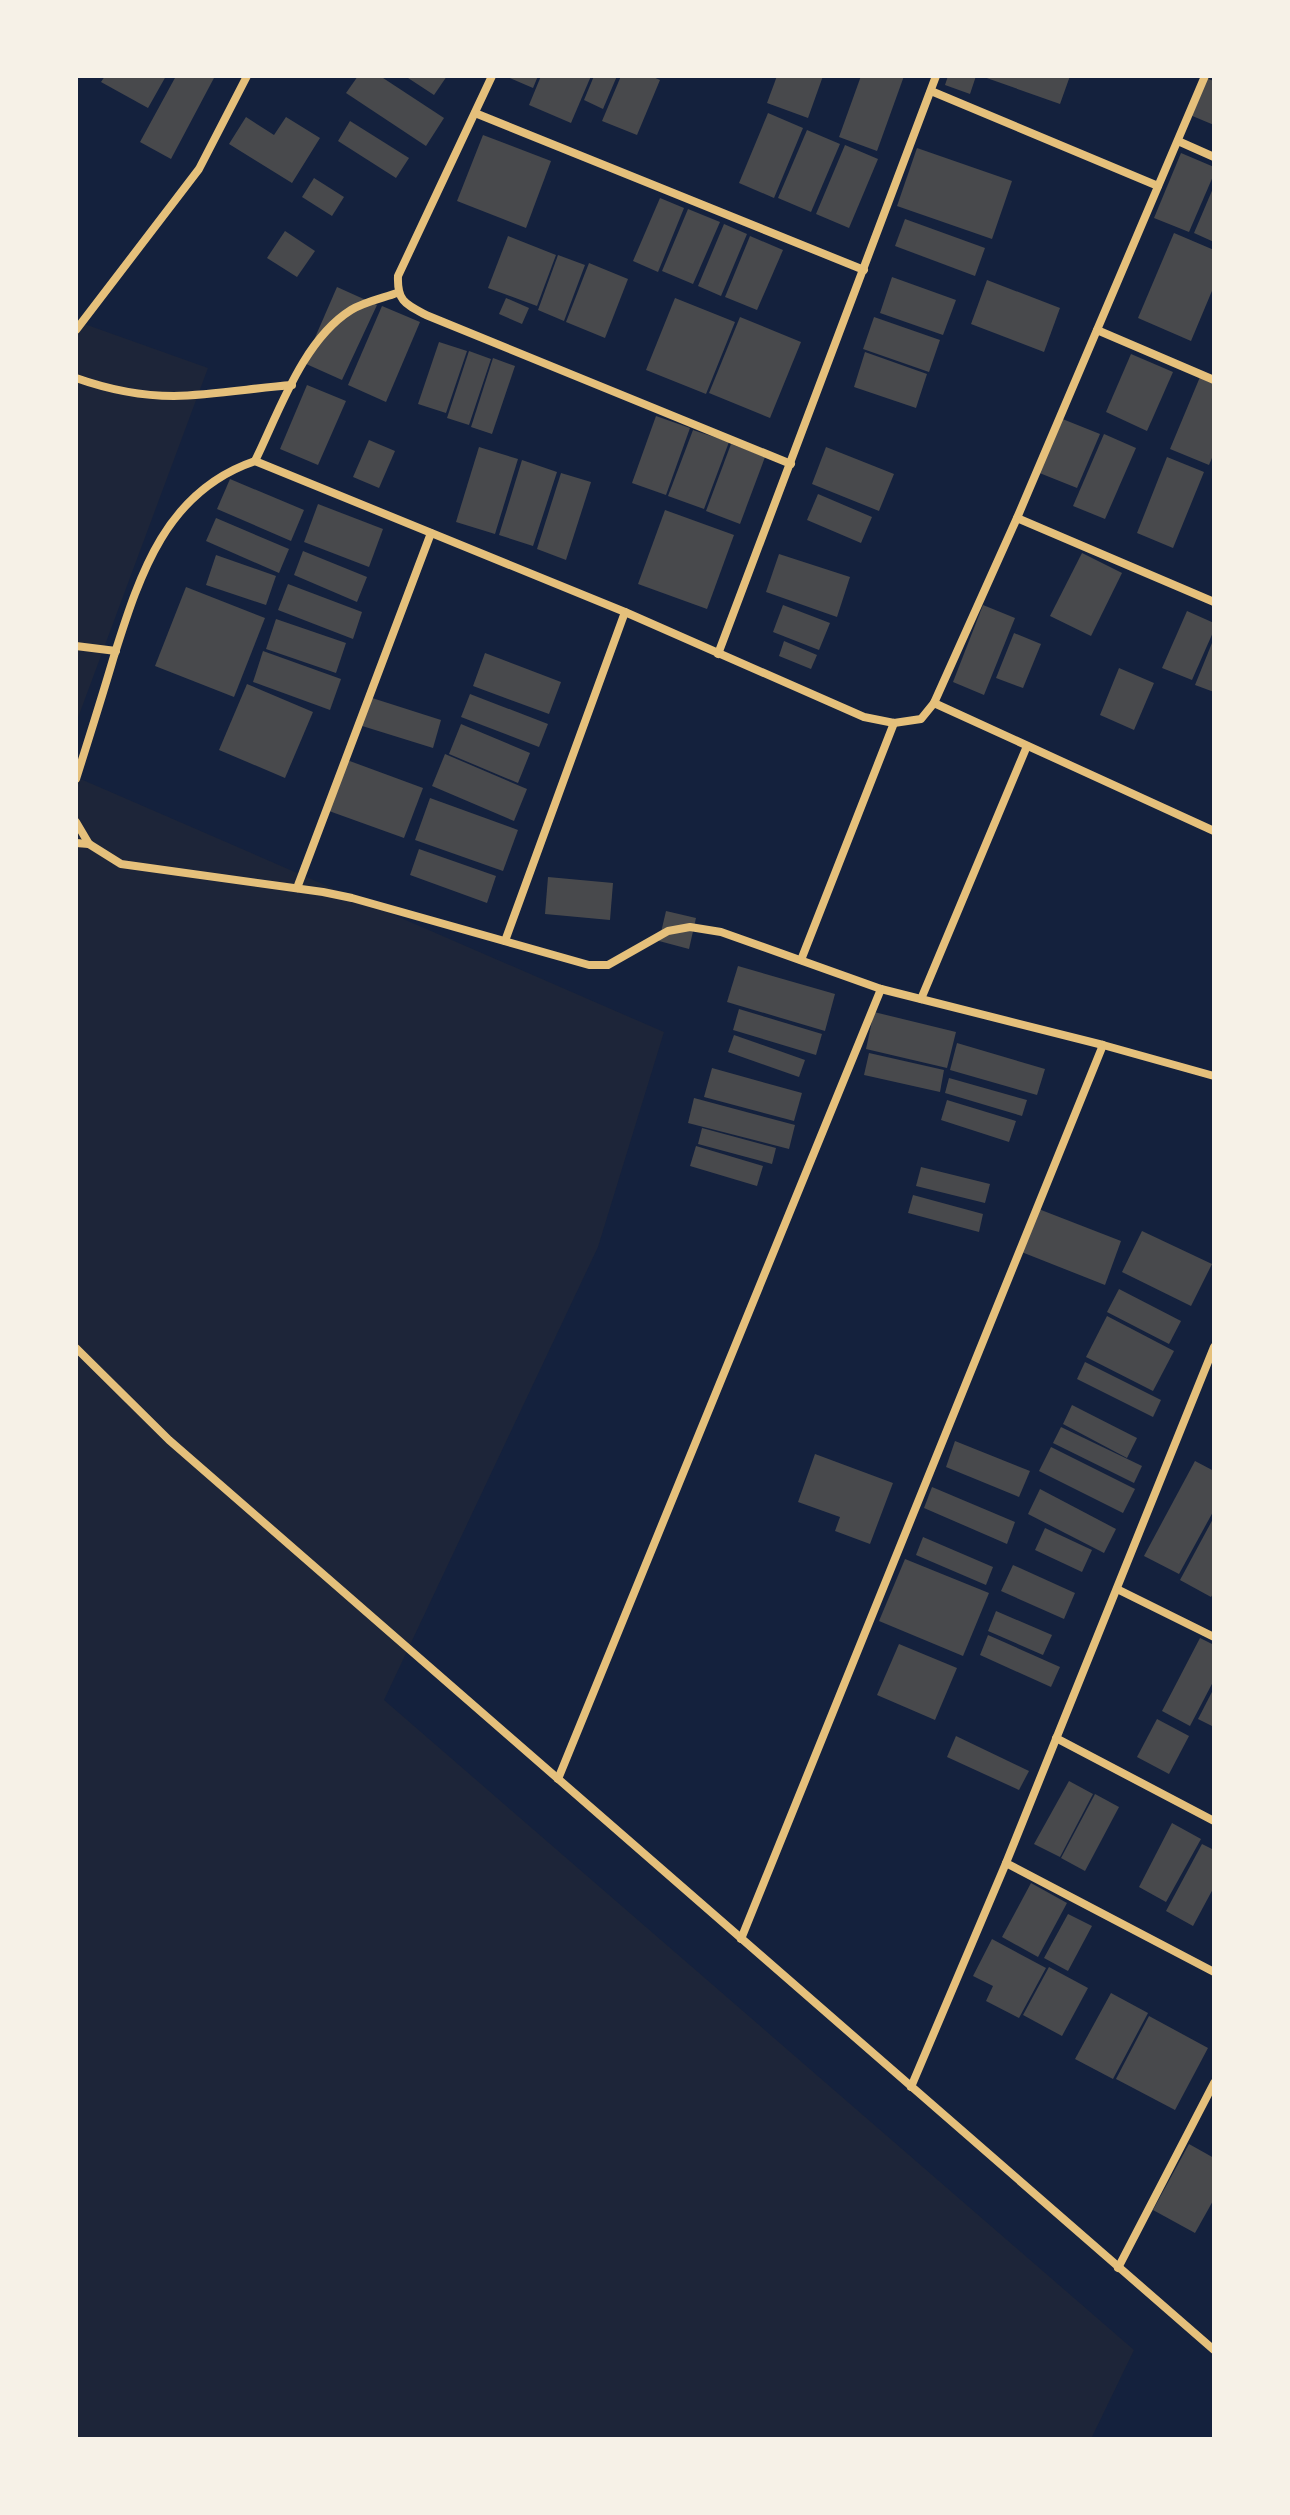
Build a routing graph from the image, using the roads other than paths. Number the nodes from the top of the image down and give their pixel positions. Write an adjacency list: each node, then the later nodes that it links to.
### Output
1 (247, 76): 12 (street)
2 (492, 76): 6 (street)
3 (936, 76): 5 (street)
4 (1205, 76): 7 (street)
5 (931, 91): 9 (street); 10 (street)
6 (475, 113): 10 (street); 11 (street)
7 (1178, 141): 8 (street); 9 (street)
8 (1214, 157)
9 (1158, 186): 13 (street)
10 (864, 270): 18 (street)
11 (397, 293): 16 (street); 18 (street)
12 (76, 330)
13 (1097, 330): 15 (street); 19 (street)
14 (76, 378): 16 (street)
15 (1214, 380)
16 (292, 385): 17 (street)
17 (255, 461): 20 (street); 24 (street)
18 (791, 464): 25 (street)
19 (1017, 518): 21 (street); 26 (street)
20 (431, 533): 22 (street); 34 (street)
21 (1214, 602)
22 (625, 612): 25 (street); 35 (street)
23 (76, 646): 24 (street)
24 (116, 651): 29 (street)
25 (718, 654): 27 (street)
26 (934, 703): 27 (street); 28 (street)
27 (894, 723): 36 (street)
28 (1027, 746): 31 (street); 38 (street)
29 (76, 779)
30 (76, 822): 33 (street)
31 (1214, 831)
32 (76, 843): 33 (street)
33 (89, 844): 34 (street)
34 (297, 888): 35 (street)
35 (505, 941): 36 (street)
36 (801, 960): 37 (street)
37 (881, 989): 38 (street); 46 (street)
38 (921, 999): 39 (street)
39 (1103, 1045): 40 (street); 49 (street)
40 (1214, 1076)
41 (76, 1348): 46 (street)
42 (1213, 1351): 43 (street)
43 (1117, 1589): 44 (street); 45 (street)
44 (1214, 1637)
45 (1056, 1738): 47 (street); 48 (street)
46 (558, 1779): 49 (street)
47 (1214, 1821)
48 (1006, 1863): 50 (street); 52 (street)
49 (741, 1939): 52 (street)
50 (1214, 1972)
51 (1214, 2083): 53 (street)
52 (911, 2087): 53 (street)
53 (1118, 2268): 54 (street)
54 (1214, 2350)

